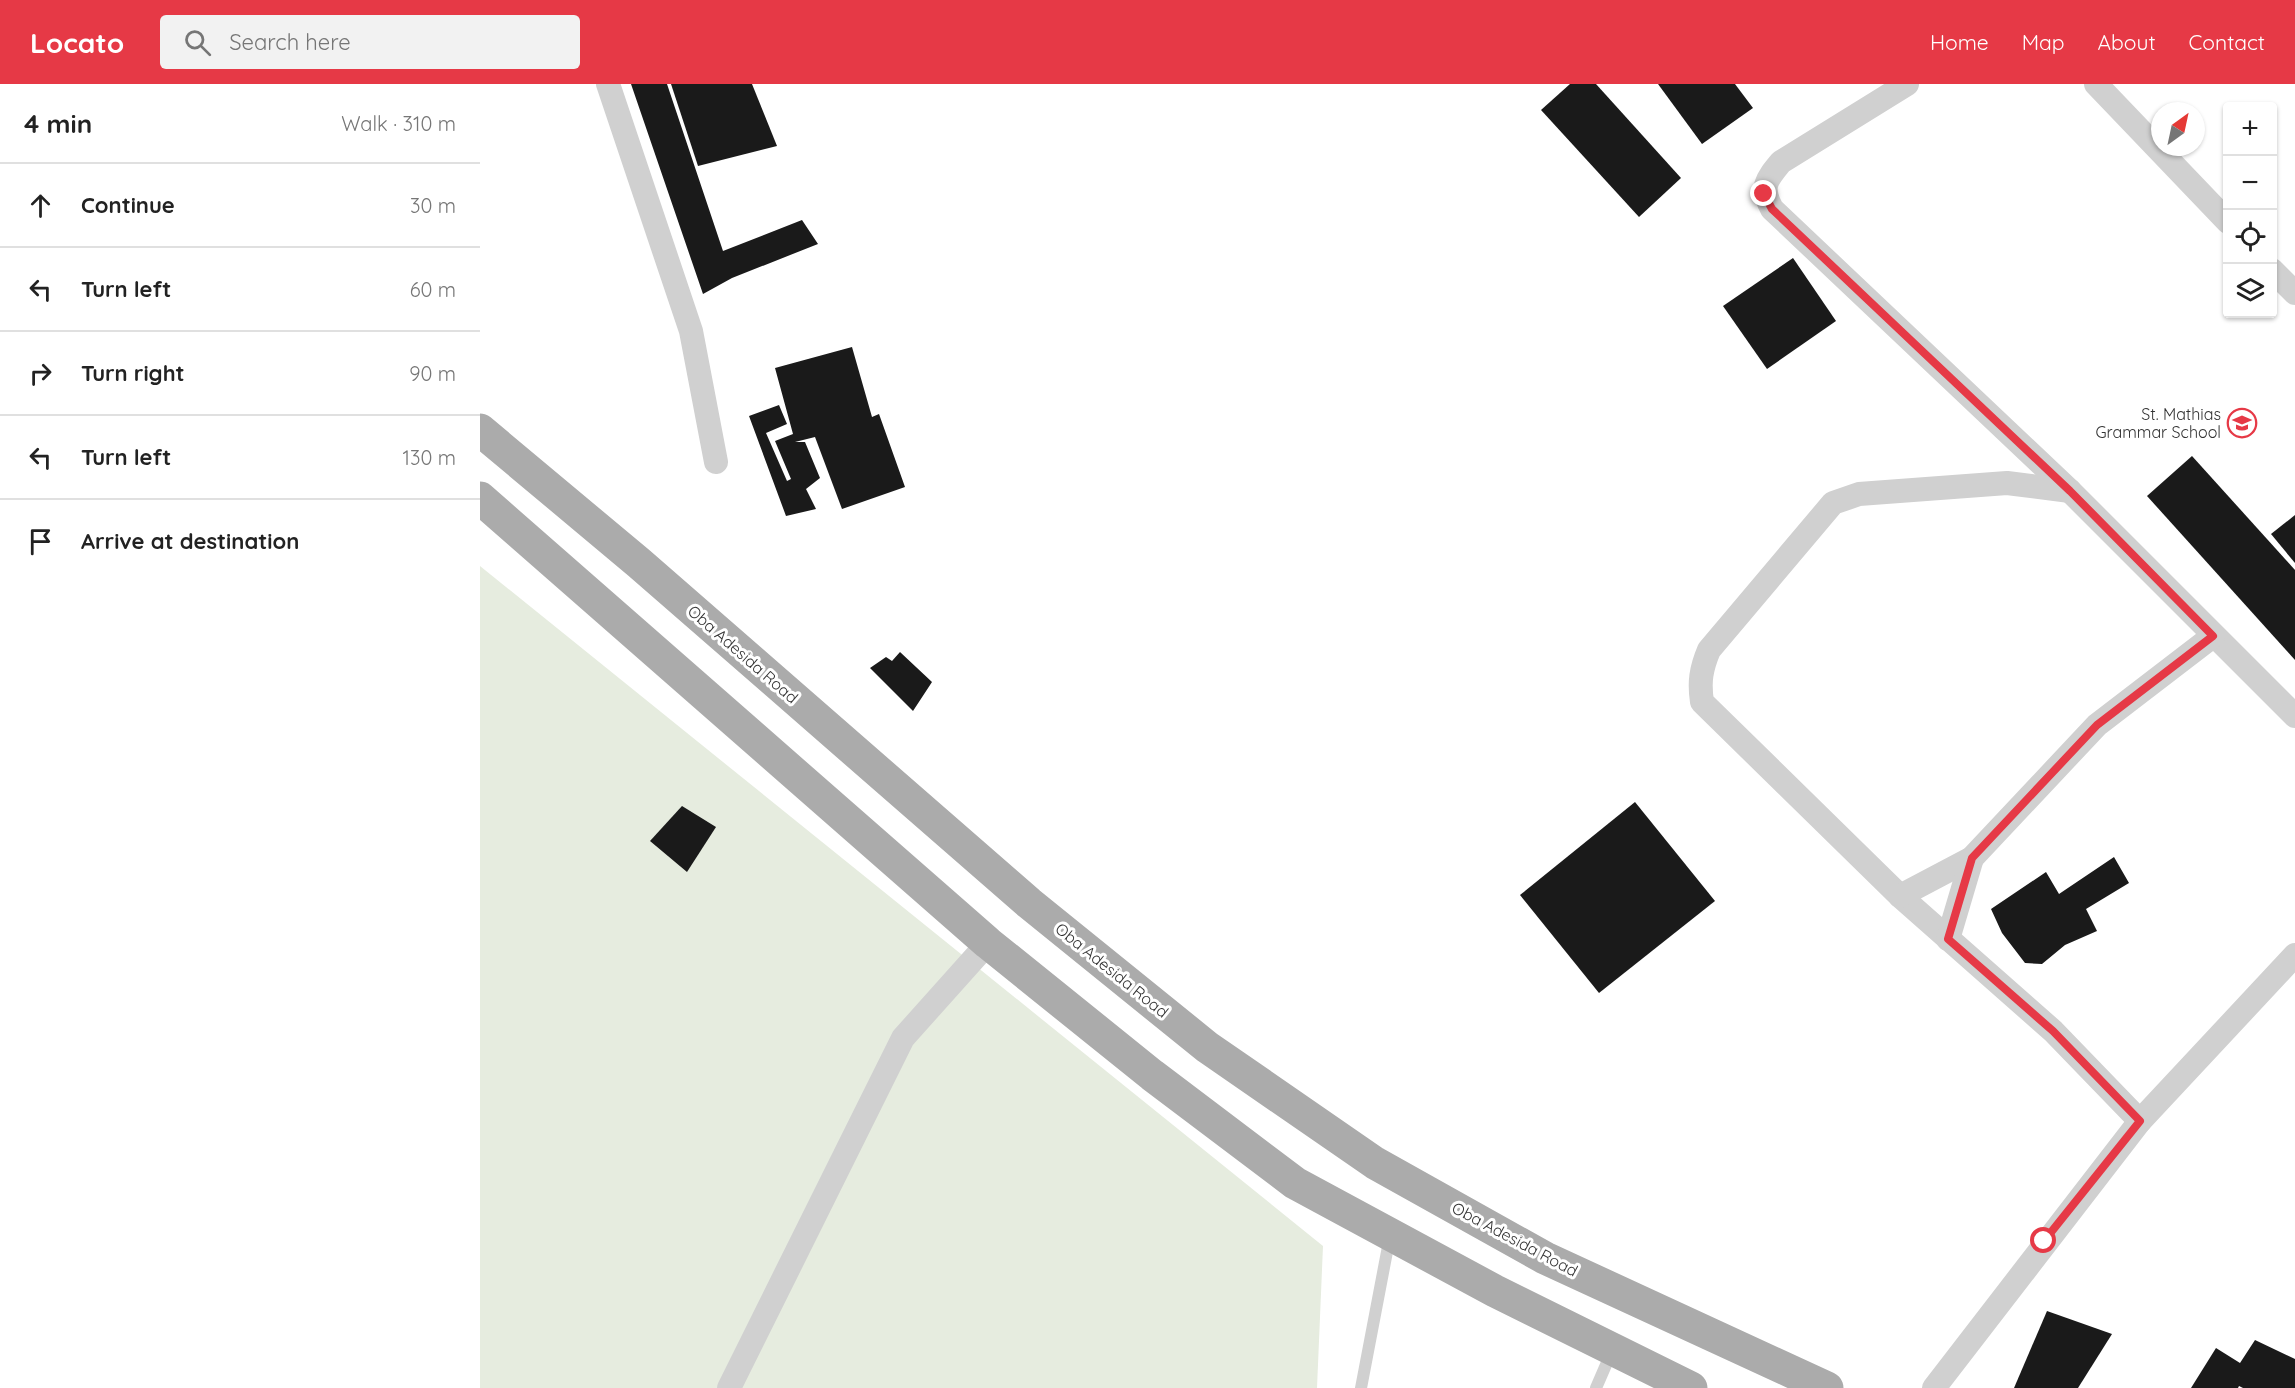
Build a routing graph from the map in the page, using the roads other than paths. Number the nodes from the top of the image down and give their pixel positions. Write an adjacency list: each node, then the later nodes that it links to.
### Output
1 (608, 84): 8 (street)
2 (1907, 84): 9 (street)
3 (2096, 84): 4 (street)
4 (2223, 217)
5 (2277, 275): 6 (street)
6 (2295, 293)
7 (480, 430): 25 (main road, Oba Adesida Road)
8 (716, 462)
9 (2070, 491): 11 (street); 14 (street)
10 (480, 498): 16 (main road)
11 (2213, 636): 12 (street); 13 (street)
12 (2295, 716)
13 (1972, 858): 14 (street); 15 (street)
14 (1900, 896): 15 (street)
15 (1948, 939): 18 (street)
16 (988, 943): 19 (main road); 21 (street)
17 (2295, 955): 18 (street)
18 (2140, 1121): 26 (street)
19 (1390, 1235): 20 (main road); 22 (lane)
20 (1613, 1349): 23 (lane); 24 (main road)
21 (729, 1388)
22 (1361, 1388)
23 (1596, 1388)
24 (1691, 1388)
25 (1827, 1388)
26 (1934, 1388)

